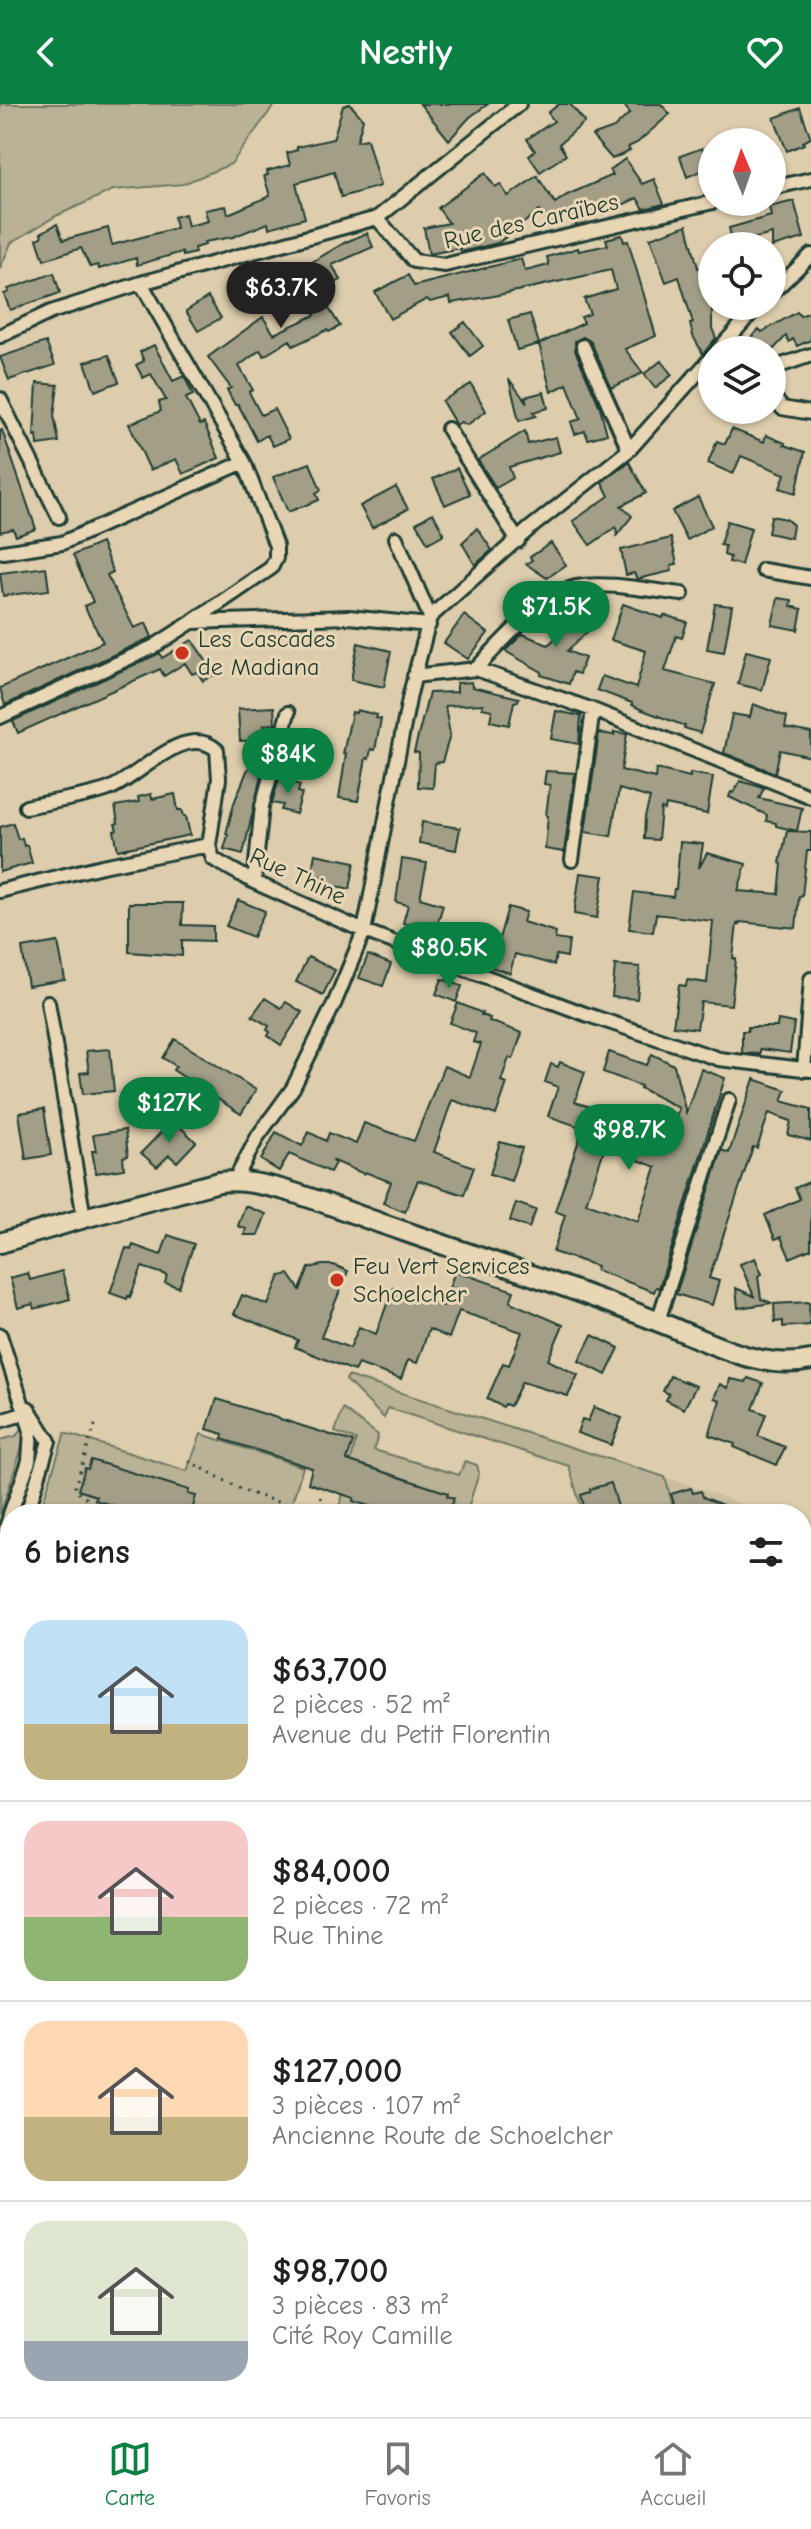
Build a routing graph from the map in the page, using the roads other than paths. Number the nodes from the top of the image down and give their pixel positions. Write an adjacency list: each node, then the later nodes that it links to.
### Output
1 (519, 104): 5 (street)
2 (811, 179): 3 (street)
3 (786, 185)
4 (698, 206): 5 (street, Rue des Caraïbes)
5 (377, 218): 8 (street)
6 (811, 255): 7 (street)
7 (786, 279)
8 (141, 283): 10 (street); 21 (street)
9 (745, 320): 11 (street)
10 (0, 336)
11 (731, 336)
12 (583, 346): 20 (street)
13 (811, 355): 14 (street)
14 (786, 364)
15 (698, 373): 20 (street)
16 (0, 399): 22 (street)
17 (786, 409): 18 (street)
18 (811, 413)
19 (448, 429): 24 (street)
20 (629, 450): 24 (street)
21 (244, 462): 25 (street); 30 (street)
22 (59, 517)
23 (396, 538): 29 (street)
24 (518, 541): 29 (street)
25 (3, 552)
26 (763, 570): 27 (street)
27 (811, 578)
28 (682, 594): 31 (street)
29 (430, 621): 30 (street); 32 (street)
30 (192, 622): 35 (street)
31 (476, 669): 32 (street); 33 (street)
32 (414, 676): 42 (street)
33 (593, 710): 36 (street); 39 (street)
34 (288, 713): 40 (street)
35 (0, 717)
36 (811, 797)
37 (26, 807): 38 (street)
38 (209, 845): 40 (street, Rue Thine); 41 (street)
39 (572, 860)
40 (254, 882): 42 (street, Rue Thine)
41 (0, 891)
42 (364, 931): 45 (street, Rue Thine); 47 (street)
43 (811, 979): 45 (street)
44 (48, 1002): 48 (street)
45 (808, 1070)
46 (729, 1100): 50 (street)
47 (235, 1180): 48 (main road); 50 (main road)
48 (84, 1218): 49 (main road)
49 (0, 1243)
50 (658, 1321): 52 (main road)
51 (0, 1335): 53 (street)
52 (811, 1360)
53 (28, 1413): 54 (street); 55 (street); 56 (street)
54 (0, 1421)
55 (14, 1504)
56 (30, 1504)

